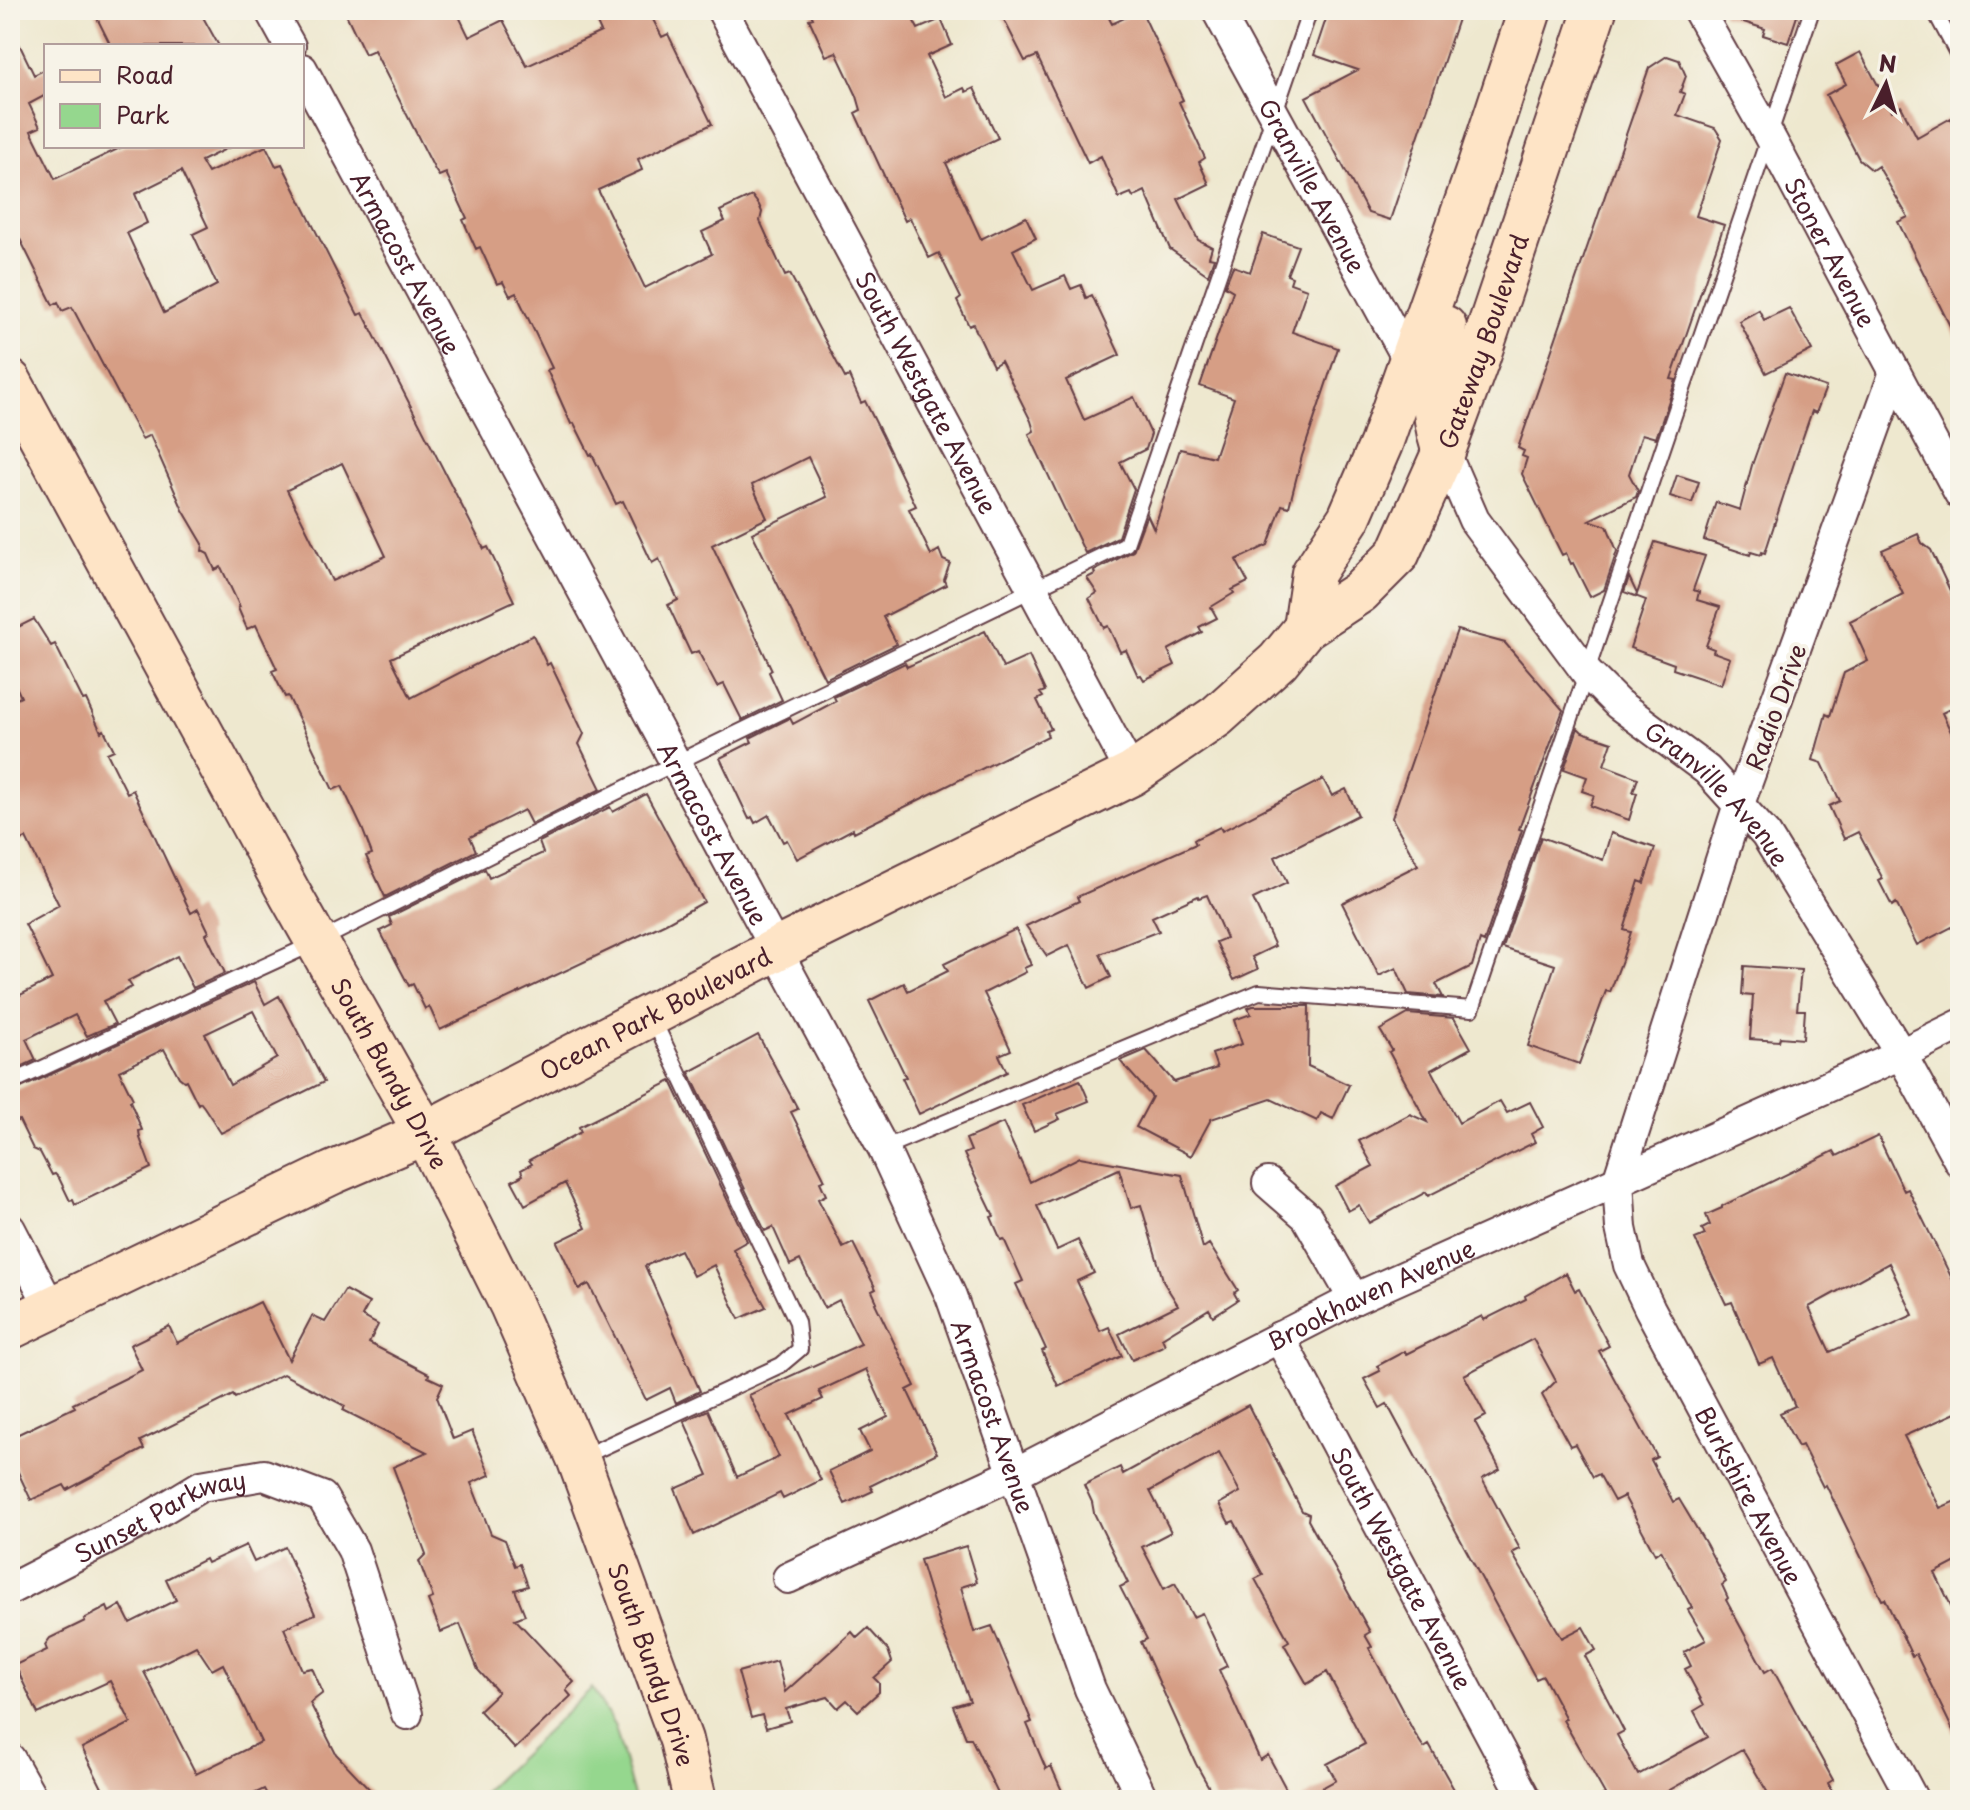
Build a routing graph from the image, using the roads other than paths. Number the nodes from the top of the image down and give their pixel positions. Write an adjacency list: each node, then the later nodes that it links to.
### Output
1 (270, 10): 10 (street)
2 (722, 10): 21 (street, South Westgate Avenue)
3 (1217, 10): 13 (street, Granville Avenue)
4 (1310, 10): 13 (lane)
5 (1530, 10): 15 (main road)
6 (1595, 10): 19 (main road, Gateway Boulevard)
7 (1698, 10): 14 (street, Stoner Avenue)
8 (1812, 10): 14 (lane)
9 (1934, 10): 11 (lane)
10 (289, 44)
11 (1960, 59)
12 (304, 73): 26 (street, Armacost Avenue)
13 (1274, 115): 16 (street, Granville Avenue); 21 (lane)
14 (1768, 134): 17 (street, Stoner Avenue); 25 (lane)
15 (1476, 174): 16 (main road); 19 (main road)
16 (1409, 361): 22 (main road); 23 (main road)
17 (1895, 372): 20 (street, Stoner Avenue); 28 (street, Radio Drive)
18 (10, 381): 29 (main road, South Bundy Drive)
19 (1444, 451): 22 (main road, Gateway Boulevard); 25 (street, Granville Avenue)
20 (1960, 494)
21 (1034, 590): 26 (lane); 27 (street, South Westgate Avenue)
22 (1360, 592): 23 (main road, Gateway Boulevard)
23 (1305, 628): 24 (main road, Gateway Boulevard)
24 (1278, 661): 27 (main road, Ocean Park Boulevard)
25 (1587, 673): 28 (street, Granville Avenue); 36 (lane)
26 (676, 762): 29 (lane); 30 (street, Armacost Avenue)
27 (1132, 774): 30 (main road, Ocean Park Boulevard)
28 (1739, 804): 33 (street, Granville Avenue); 38 (street, Radio Drive)
29 (317, 942): 34 (lane); 35 (main road, South Bundy Drive)
30 (777, 949): 31 (main road, Ocean Park Boulevard); 36 (street, Armacost Avenue)
31 (651, 1015): 35 (main road, Ocean Park Boulevard); 45 (lane)
32 (1960, 1025): 33 (street, Brookhaven Avenue)
33 (1901, 1054): 37 (street, Granville Avenue); 38 (street, Brookhaven Avenue)
34 (10, 1083)
35 (425, 1133): 42 (main road, Ocean Park Boulevard); 45 (main road, South Bundy Drive)
36 (883, 1148): 46 (street, Armacost Avenue)
37 (1960, 1162)
38 (1618, 1181): 41 (street, Brookhaven Avenue); 55 (street, Burkshire Avenue)
39 (1268, 1183): 41 (street)
40 (10, 1229): 42 (street)
41 (1354, 1299): 44 (street, Brookhaven Avenue)
42 (51, 1308): 43 (main road, Ocean Park Boulevard)
43 (10, 1328)
44 (1279, 1337): 46 (street, Brookhaven Avenue); 54 (street, South Westgate Avenue)
45 (578, 1458): 52 (main road, South Bundy Drive)
46 (1015, 1473): 47 (street, Brookhaven Avenue); 53 (street, Armacost Avenue)
47 (788, 1578)
48 (10, 1589): 49 (street, Sunset Parkway)
49 (407, 1714)
50 (10, 1759): 51 (street)
51 (33, 1800)
52 (695, 1800)
53 (1143, 1800)
54 (1526, 1800)
55 (1913, 1800)

